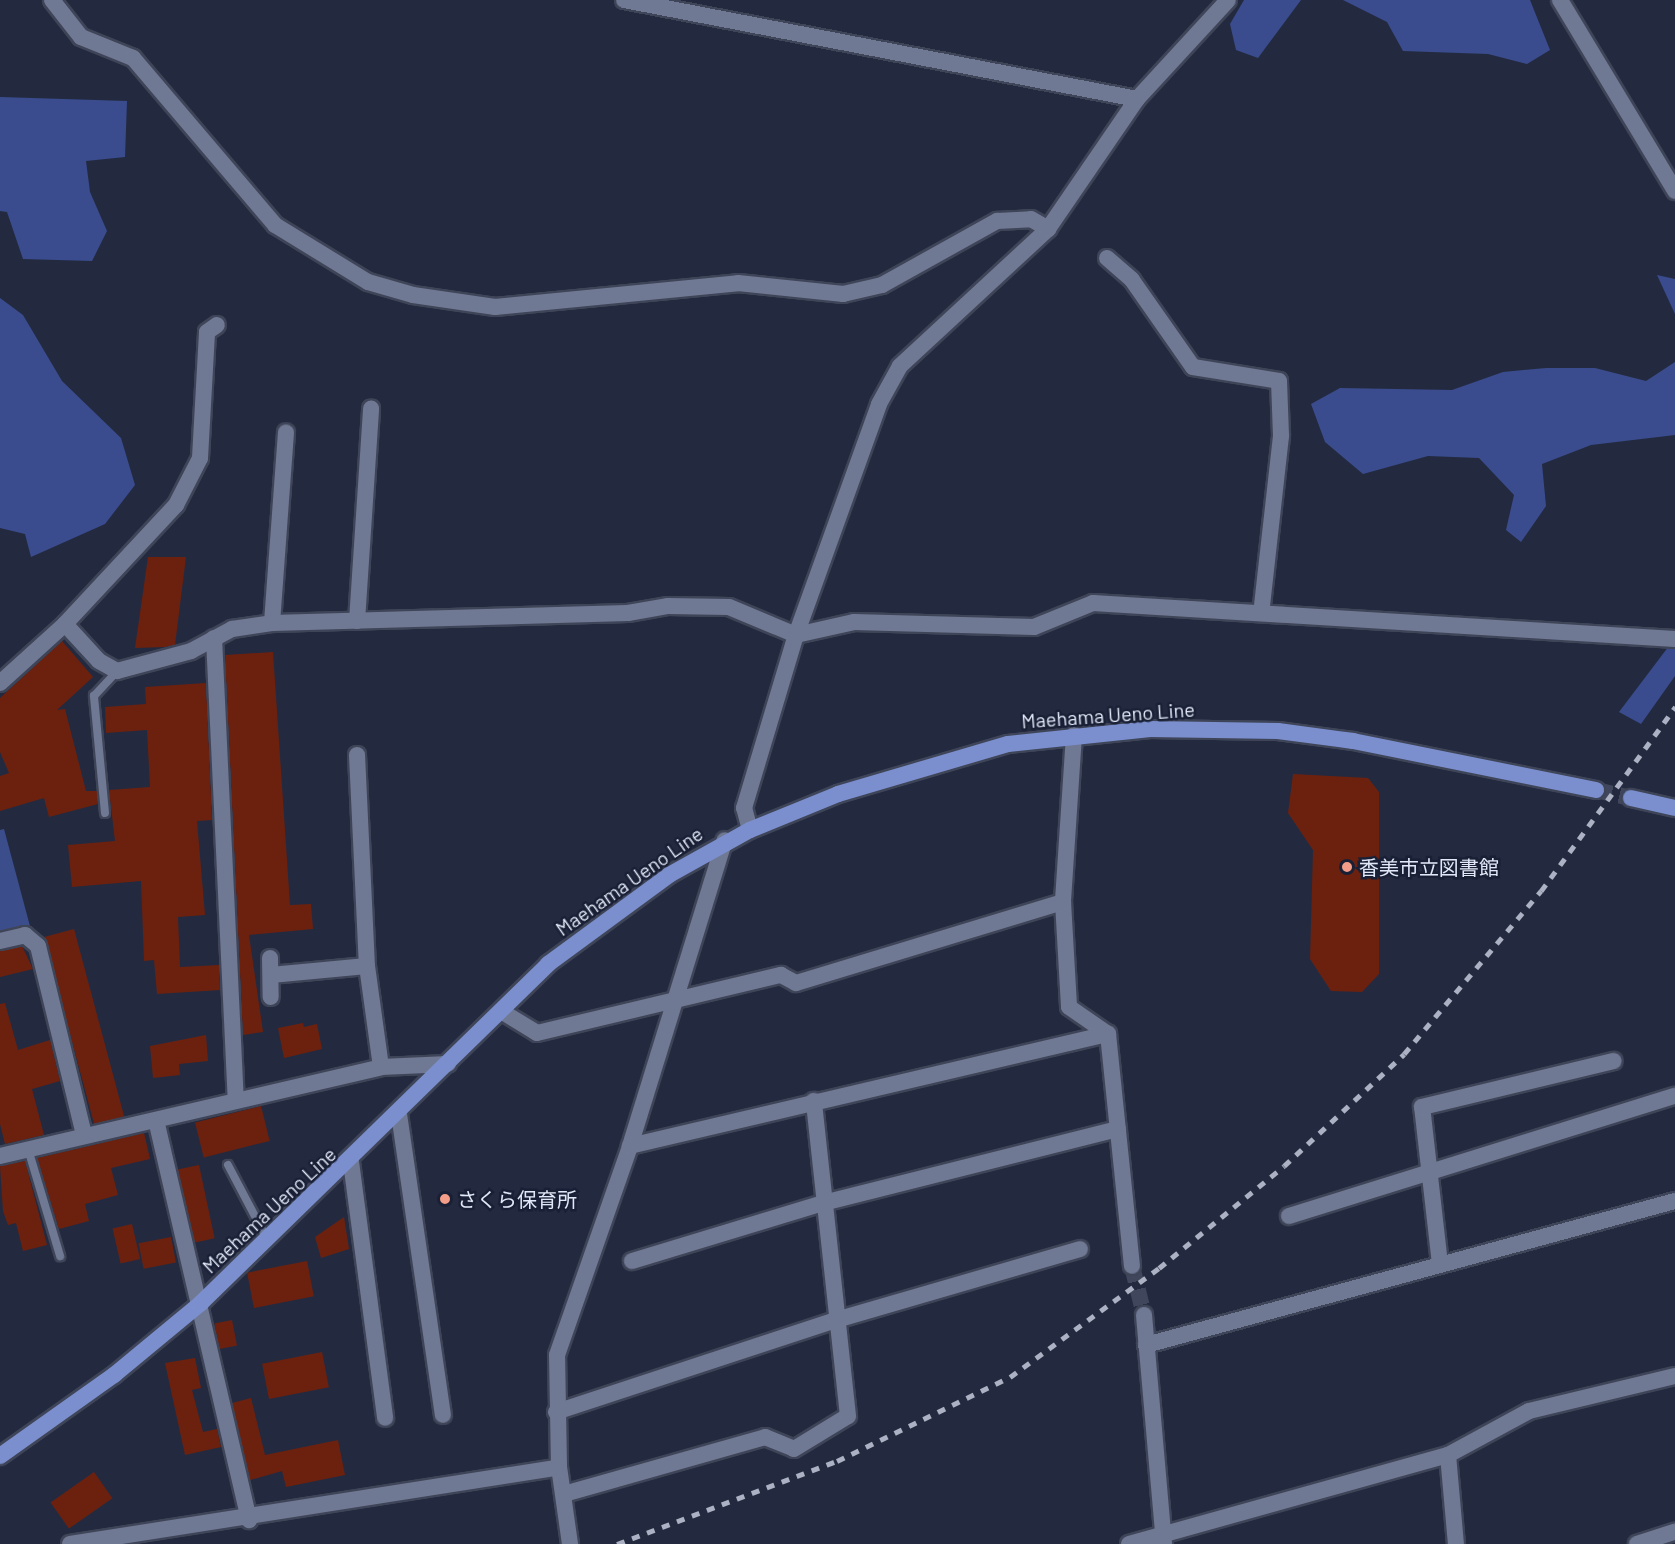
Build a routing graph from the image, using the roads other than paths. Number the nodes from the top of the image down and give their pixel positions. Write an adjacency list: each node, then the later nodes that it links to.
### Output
1 (52, 0): 7 (street)
2 (624, 0): 5 (street)
3 (1228, 0): 5 (street)
4 (1560, 0): 6 (street)
5 (1137, 99): 7 (street)
6 (1675, 191)
7 (1048, 229): 16 (street)
8 (1107, 258): 12 (street)
9 (217, 325): 15 (street)
10 (371, 408): 13 (street)
11 (286, 433): 14 (street)
12 (1261, 613): 16 (street); 18 (street)
13 (357, 621): 14 (street); 16 (street)
14 (272, 623): 17 (street)
15 (65, 624): 19 (street); 20 (street)
16 (795, 635): 27 (street)
17 (214, 638): 19 (street); 42 (street)
18 (1675, 639)
19 (117, 670): 26 (lane)
20 (0, 683)
21 (1074, 735): 23 (main road, Maehama Ueno Line); 27 (main road, Maehama Ueno Line); 29 (street)
22 (357, 755): 32 (street)
23 (1596, 790)
24 (1631, 798): 25 (main road)
25 (1675, 808)
26 (105, 813)
27 (750, 830): 28 (main road, Maehama Ueno Line)
28 (725, 840): 35 (street); 36 (main road, Maehama Ueno Line)
29 (1063, 902): 35 (street); 37 (street)
30 (0, 941): 47 (street)
31 (270, 958): 33 (street)
32 (367, 966): 33 (street); 40 (street)
33 (271, 975): 34 (street)
34 (272, 997)
35 (671, 1003): 36 (street); 48 (street)
36 (501, 1011): 39 (main road, Maehama Ueno Line)
37 (1108, 1034): 43 (street); 46 (street)
38 (1614, 1061): 53 (street)
39 (448, 1064): 40 (street); 44 (main road, Maehama Ueno Line)
40 (381, 1067): 42 (street)
41 (1675, 1096): 53 (street)
42 (236, 1100): 45 (street)
43 (814, 1101): 48 (street); 55 (street)
44 (399, 1114): 51 (main road, Maehama Ueno Line); 69 (street)
45 (156, 1120): 47 (street); 63 (street)
46 (1118, 1129): 55 (street); 62 (street)
47 (84, 1134): 49 (street)
48 (630, 1146): 68 (street)
49 (28, 1148): 50 (street); 59 (lane)
50 (1, 1151)
51 (351, 1162): 57 (main road, Maehama Ueno Line); 70 (street)
52 (228, 1165): 57 (lane)
53 (1429, 1172): 56 (street); 61 (street)
54 (1675, 1201): 61 (street)
55 (823, 1203): 60 (street); 65 (street)
56 (1289, 1216)
57 (268, 1241): 63 (main road, Maehama Ueno Line)
58 (1080, 1249): 65 (street)
59 (60, 1256)
60 (632, 1261)
61 (1440, 1264): 66 (street)
62 (1132, 1266)
63 (201, 1303): 72 (main road, Maehama Ueno Line); 75 (street)
64 (1144, 1315): 66 (street)
65 (836, 1320): 68 (street); 74 (street)
66 (1146, 1345): 77 (street)
67 (1675, 1376): 71 (street)
68 (556, 1412): 73 (street)
69 (443, 1415)
70 (385, 1419)
71 (1448, 1455): 77 (street); 81 (street)
72 (0, 1456)
73 (559, 1467): 74 (street); 75 (street)
74 (564, 1494): 79 (street)
75 (249, 1520): 78 (street)
76 (1675, 1532): 82 (street)
77 (1164, 1540): 80 (street)
78 (70, 1544)
79 (570, 1544)
80 (1129, 1544)
81 (1456, 1544)
82 (1637, 1544)

